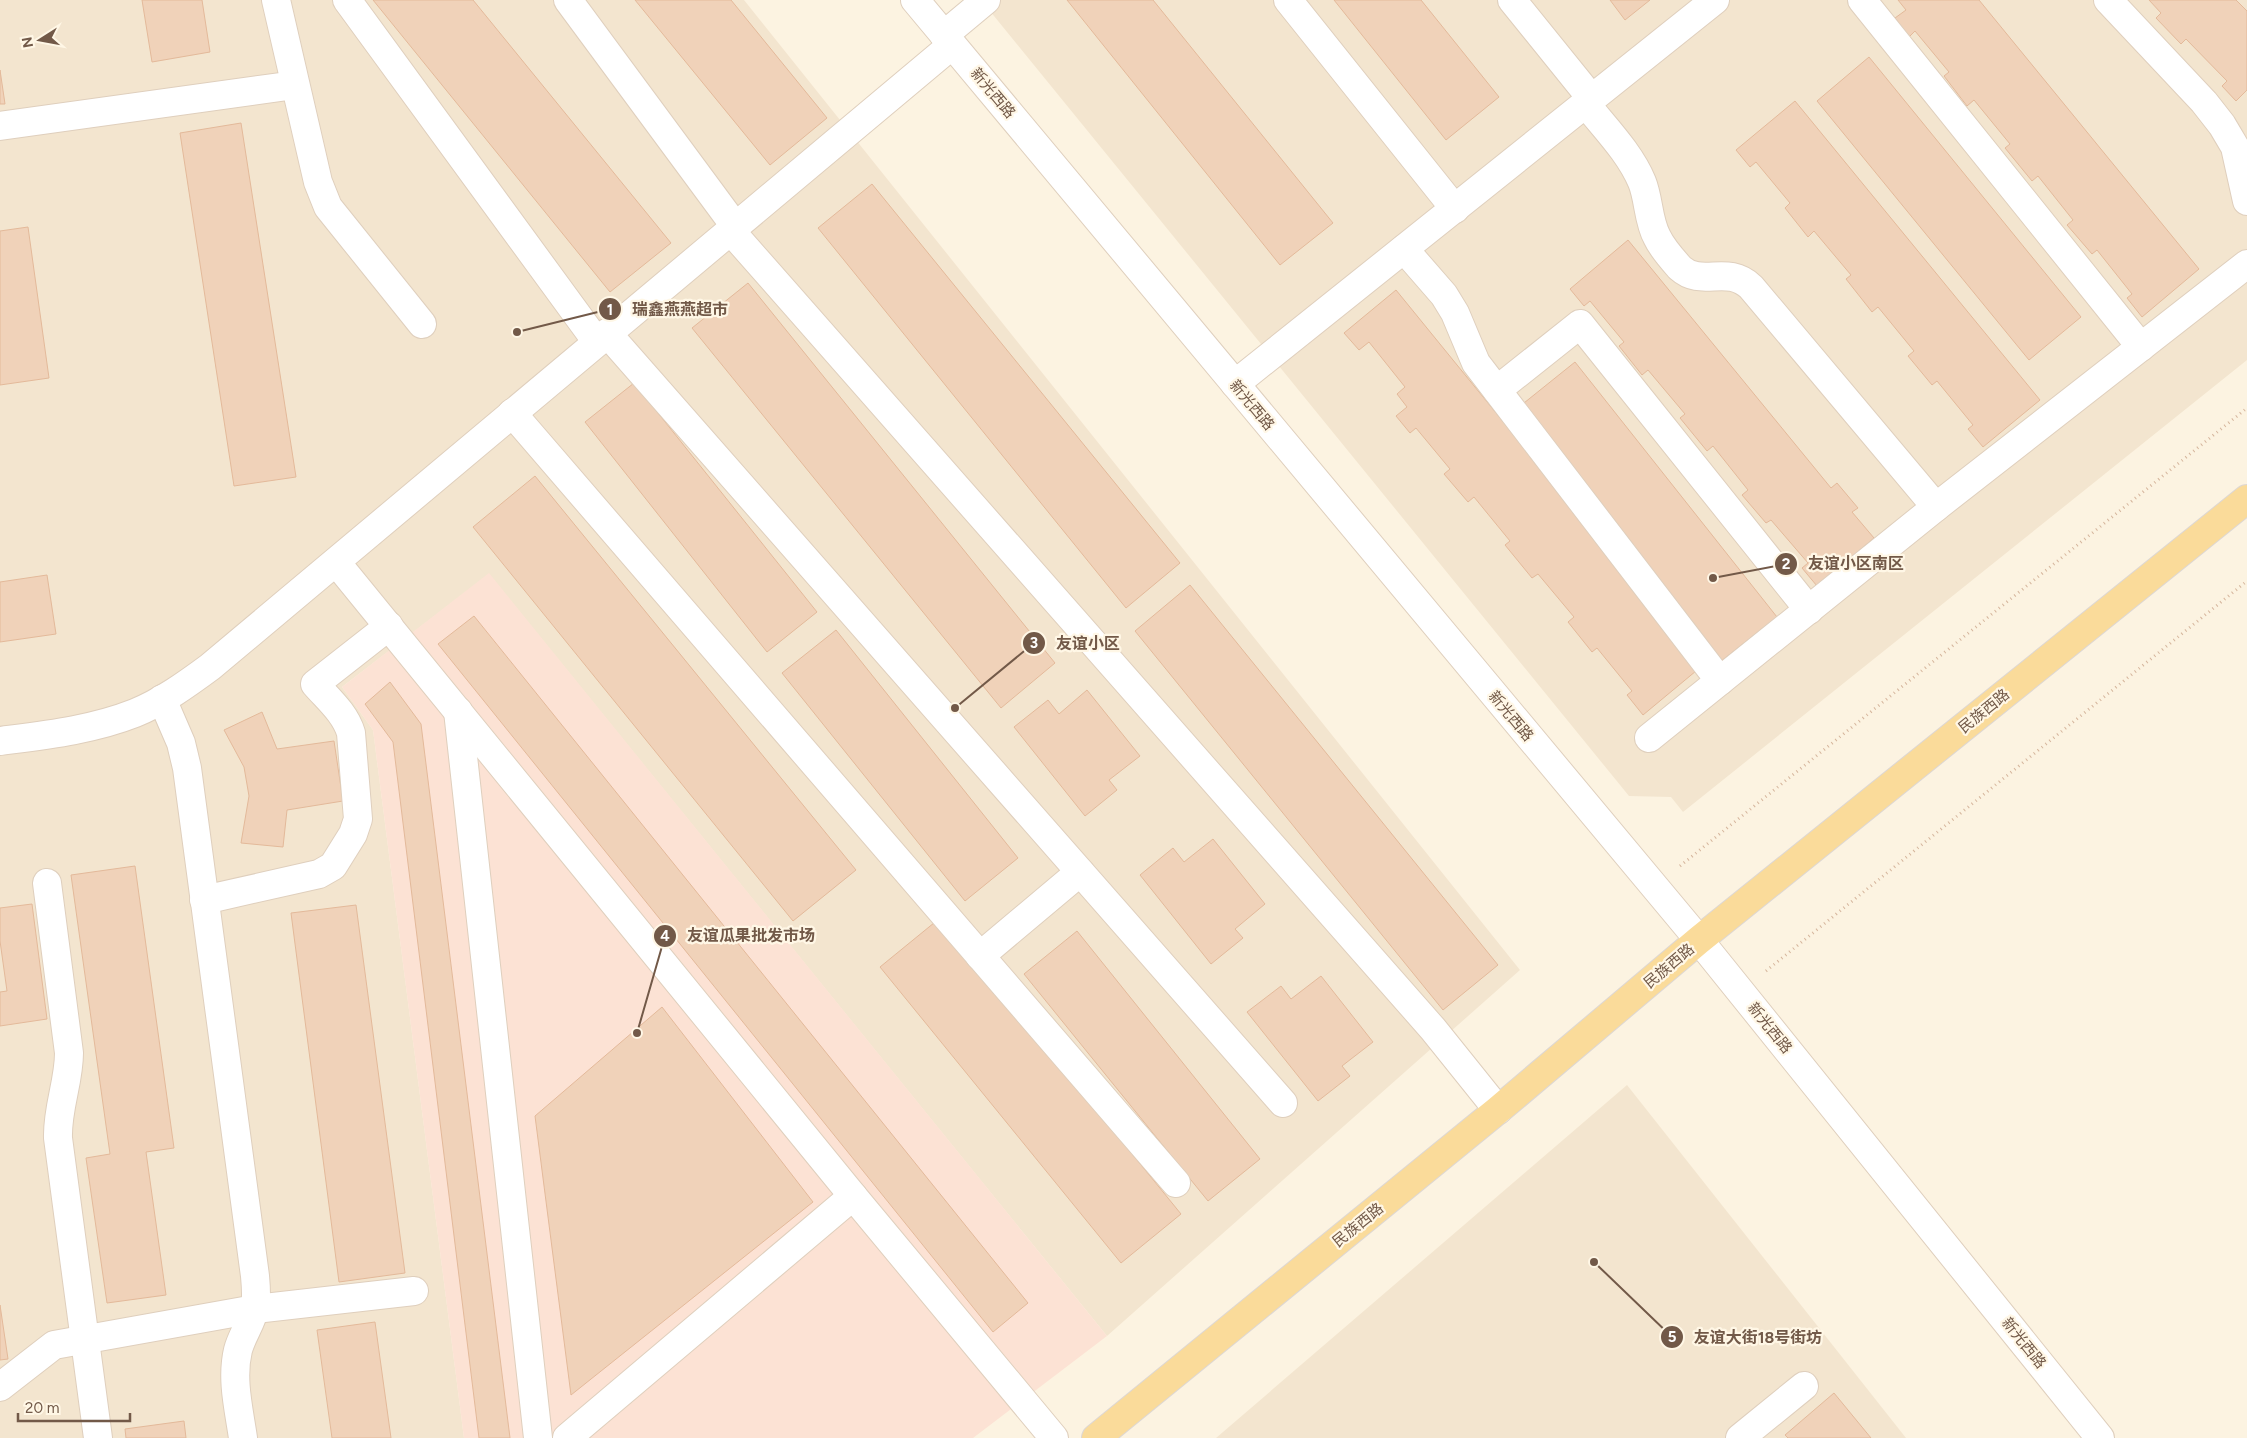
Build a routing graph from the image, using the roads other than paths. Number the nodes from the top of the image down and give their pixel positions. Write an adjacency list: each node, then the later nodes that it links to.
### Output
1 (276, 0): 12 (street)
2 (348, 0): 22 (street)
3 (568, 0): 18 (street)
4 (915, 0): 11 (street, 新光西路)
5 (986, 0): 11 (street)
6 (1288, 0): 17 (street)
7 (1512, 0): 13 (street)
8 (1715, 0): 13 (street)
9 (1862, 0): 23 (street)
10 (2108, 0): 15 (street)
11 (948, 40): 18 (street); 24 (street, 新光西路)
12 (295, 85): 14 (street); 21 (street)
13 (1589, 102): 17 (street); 28 (street)
14 (0, 126)
15 (2239, 135): 16 (street)
16 (2247, 202)
17 (1455, 209): 19 (street)
18 (732, 228): 22 (street); 43 (street)
19 (1404, 249): 24 (street); 25 (street)
20 (2247, 264): 23 (street)
21 (422, 324)
22 (602, 337): 26 (street); 37 (street)
23 (2141, 347): 28 (street)
24 (1235, 384): 40 (street, 新光西路)
25 (1497, 390): 30 (street); 32 (street)
26 (512, 413): 29 (street); 41 (street)
27 (2247, 499): 40 (main road, 民族西路)
28 (1936, 507): 30 (street)
29 (336, 562): 31 (street); 33 (street)
30 (1809, 610): 32 (street)
31 (389, 626): 34 (street); 39 (street)
32 (1720, 681): 35 (street)
33 (162, 699): 36 (street); 39 (street)
34 (458, 711): 45 (street); 53 (street)
35 (1649, 738)
36 (0, 741)
37 (1080, 872): 41 (street); 42 (street)
38 (47, 883): 48 (street)
39 (204, 900): 47 (street)
40 (1699, 940): 43 (main road, 民族西路); 58 (street, 新光西路)
41 (980, 956): 44 (street)
42 (1283, 1103)
43 (1498, 1110): 56 (main road, 民族西路)
44 (1176, 1183)
45 (853, 1196): 54 (street); 55 (street)
46 (414, 1291): 47 (street)
47 (255, 1309): 48 (street); 52 (street)
48 (84, 1339): 50 (street); 51 (street)
49 (1804, 1386): 57 (street)
50 (0, 1387)
51 (98, 1438)
52 (243, 1438)
53 (538, 1438)
54 (566, 1438)
55 (1054, 1438)
56 (1096, 1438)
57 (1740, 1438)
58 (2100, 1438)

